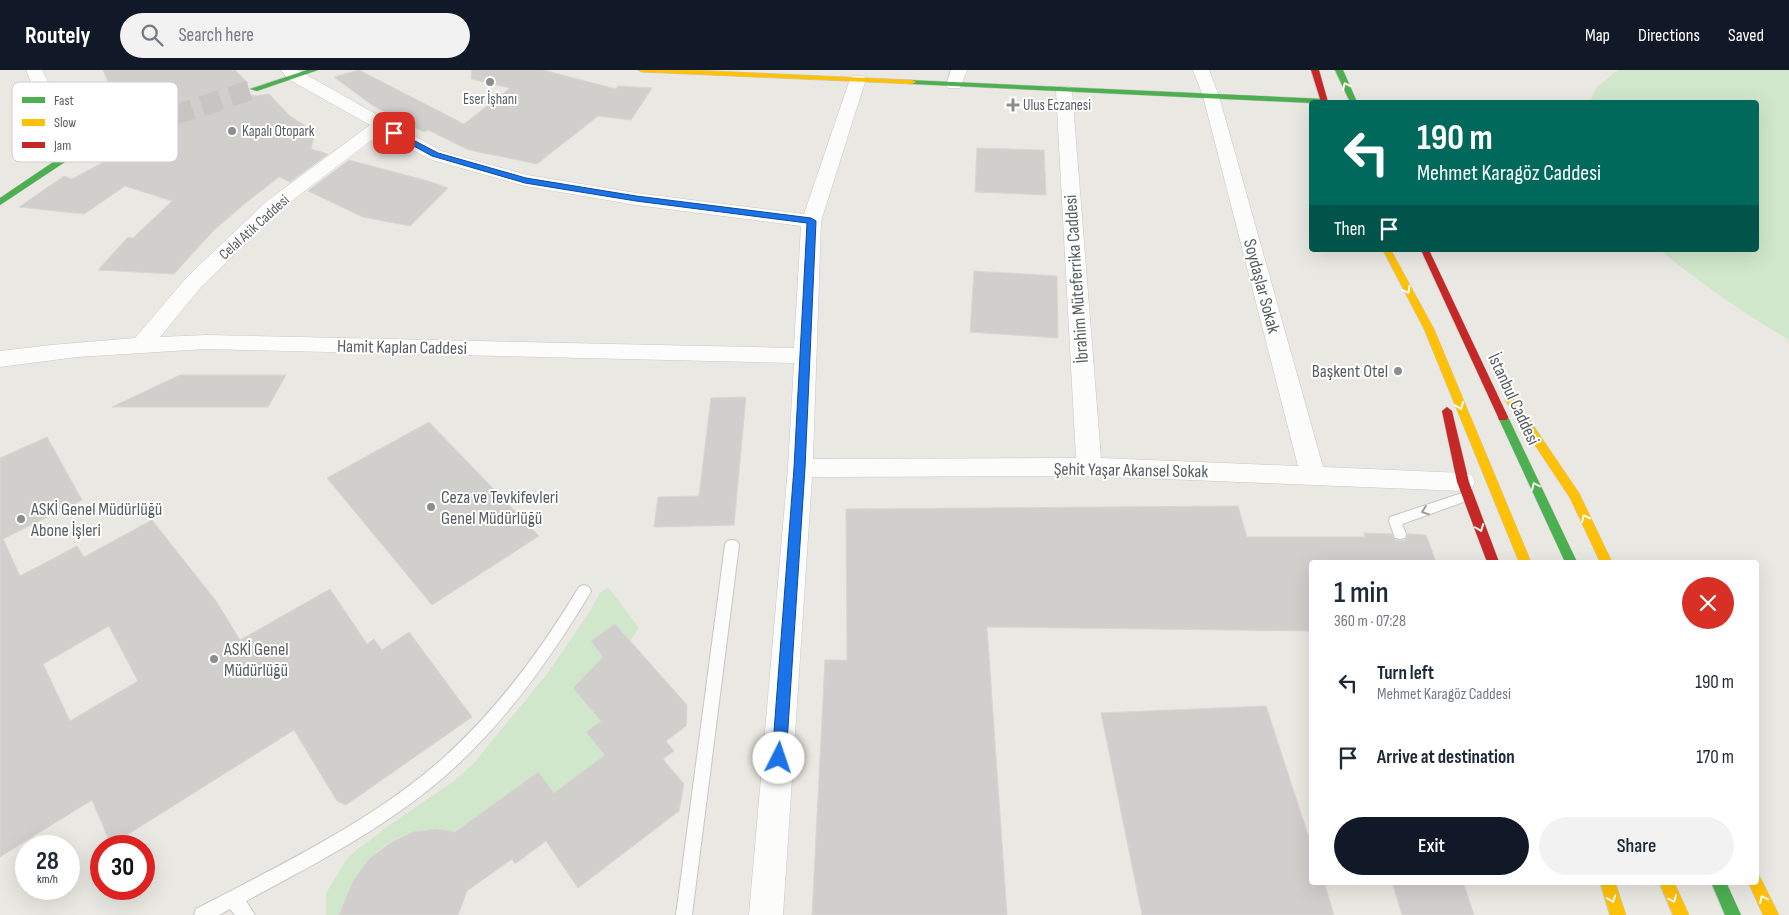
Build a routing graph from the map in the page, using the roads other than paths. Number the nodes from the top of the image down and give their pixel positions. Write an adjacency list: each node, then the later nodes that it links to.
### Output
1 (34, 70): 11 (street)
2 (314, 70): 7 (main road)
3 (642, 70): 8 (main road)
4 (1201, 70): 14 (street, Soydaşlar Sokak)
5 (1315, 70): 15 (main road)
6 (1339, 70): 16 (main road, one-way to 6)
7 (291, 73): 12 (main road); 18 (street)
8 (827, 74): 10 (main road)
9 (957, 77): 10 (main road); 13 (main road)
10 (858, 79): 21 (street)
11 (40, 82)
12 (254, 89)
13 (1064, 90): 14 (main road); 30 (street, İbrahim Müteferrika Caddesi)
14 (1211, 96): 17 (main road); 31 (street, Soydaşlar Sokak)
15 (1324, 100)
16 (1353, 100)
17 (1309, 101)
18 (381, 125): 21 (street); 26 (street, Celal Atik Caddesi)
19 (59, 162): 20 (main road)
20 (0, 202)
21 (811, 221): 27 (street)
22 (1388, 252): 24 (main road, one-way to 24)
23 (1426, 252): 25 (main road, İstanbul Caddesi)
24 (1429, 329): 32 (main road); 36 (main road, one-way to 36)
25 (1464, 330): 37 (main road, İstanbul Caddesi, one-way to 25); 38 (main road, one-way to 25)
26 (142, 344): 27 (street, Hamit Kaplan Caddesi); 28 (street, Hamit Kaplan Caddesi)
27 (804, 356): 29 (street)
28 (0, 359)
29 (800, 468): 30 (street, Şehit Yaşar Akansel Sokak); 48 (street)
30 (1089, 468): 31 (street, Şehit Yaşar Akansel Sokak)
31 (1313, 475): 32 (street, Şehit Yaşar Akansel Sokak)
32 (1466, 489): 33 (lane, one-way to 33); 35 (main road, one-way to 35)
33 (1400, 534)
34 (732, 545): 47 (lane)
35 (1492, 560)
36 (1524, 560)
37 (1569, 560)
38 (1605, 560)
39 (584, 591): 44 (lane)
40 (1608, 885): 49 (main road, one-way to 49)
41 (1667, 885): 50 (main road, one-way to 50)
42 (1719, 885): 51 (main road)
43 (1756, 885): 52 (main road, one-way to 43)
44 (232, 899): 45 (lane); 46 (lane)
45 (202, 915)
46 (247, 915)
47 (684, 915)
48 (766, 915)
49 (1618, 915)
50 (1681, 915)
51 (1733, 915)
52 (1771, 915)

